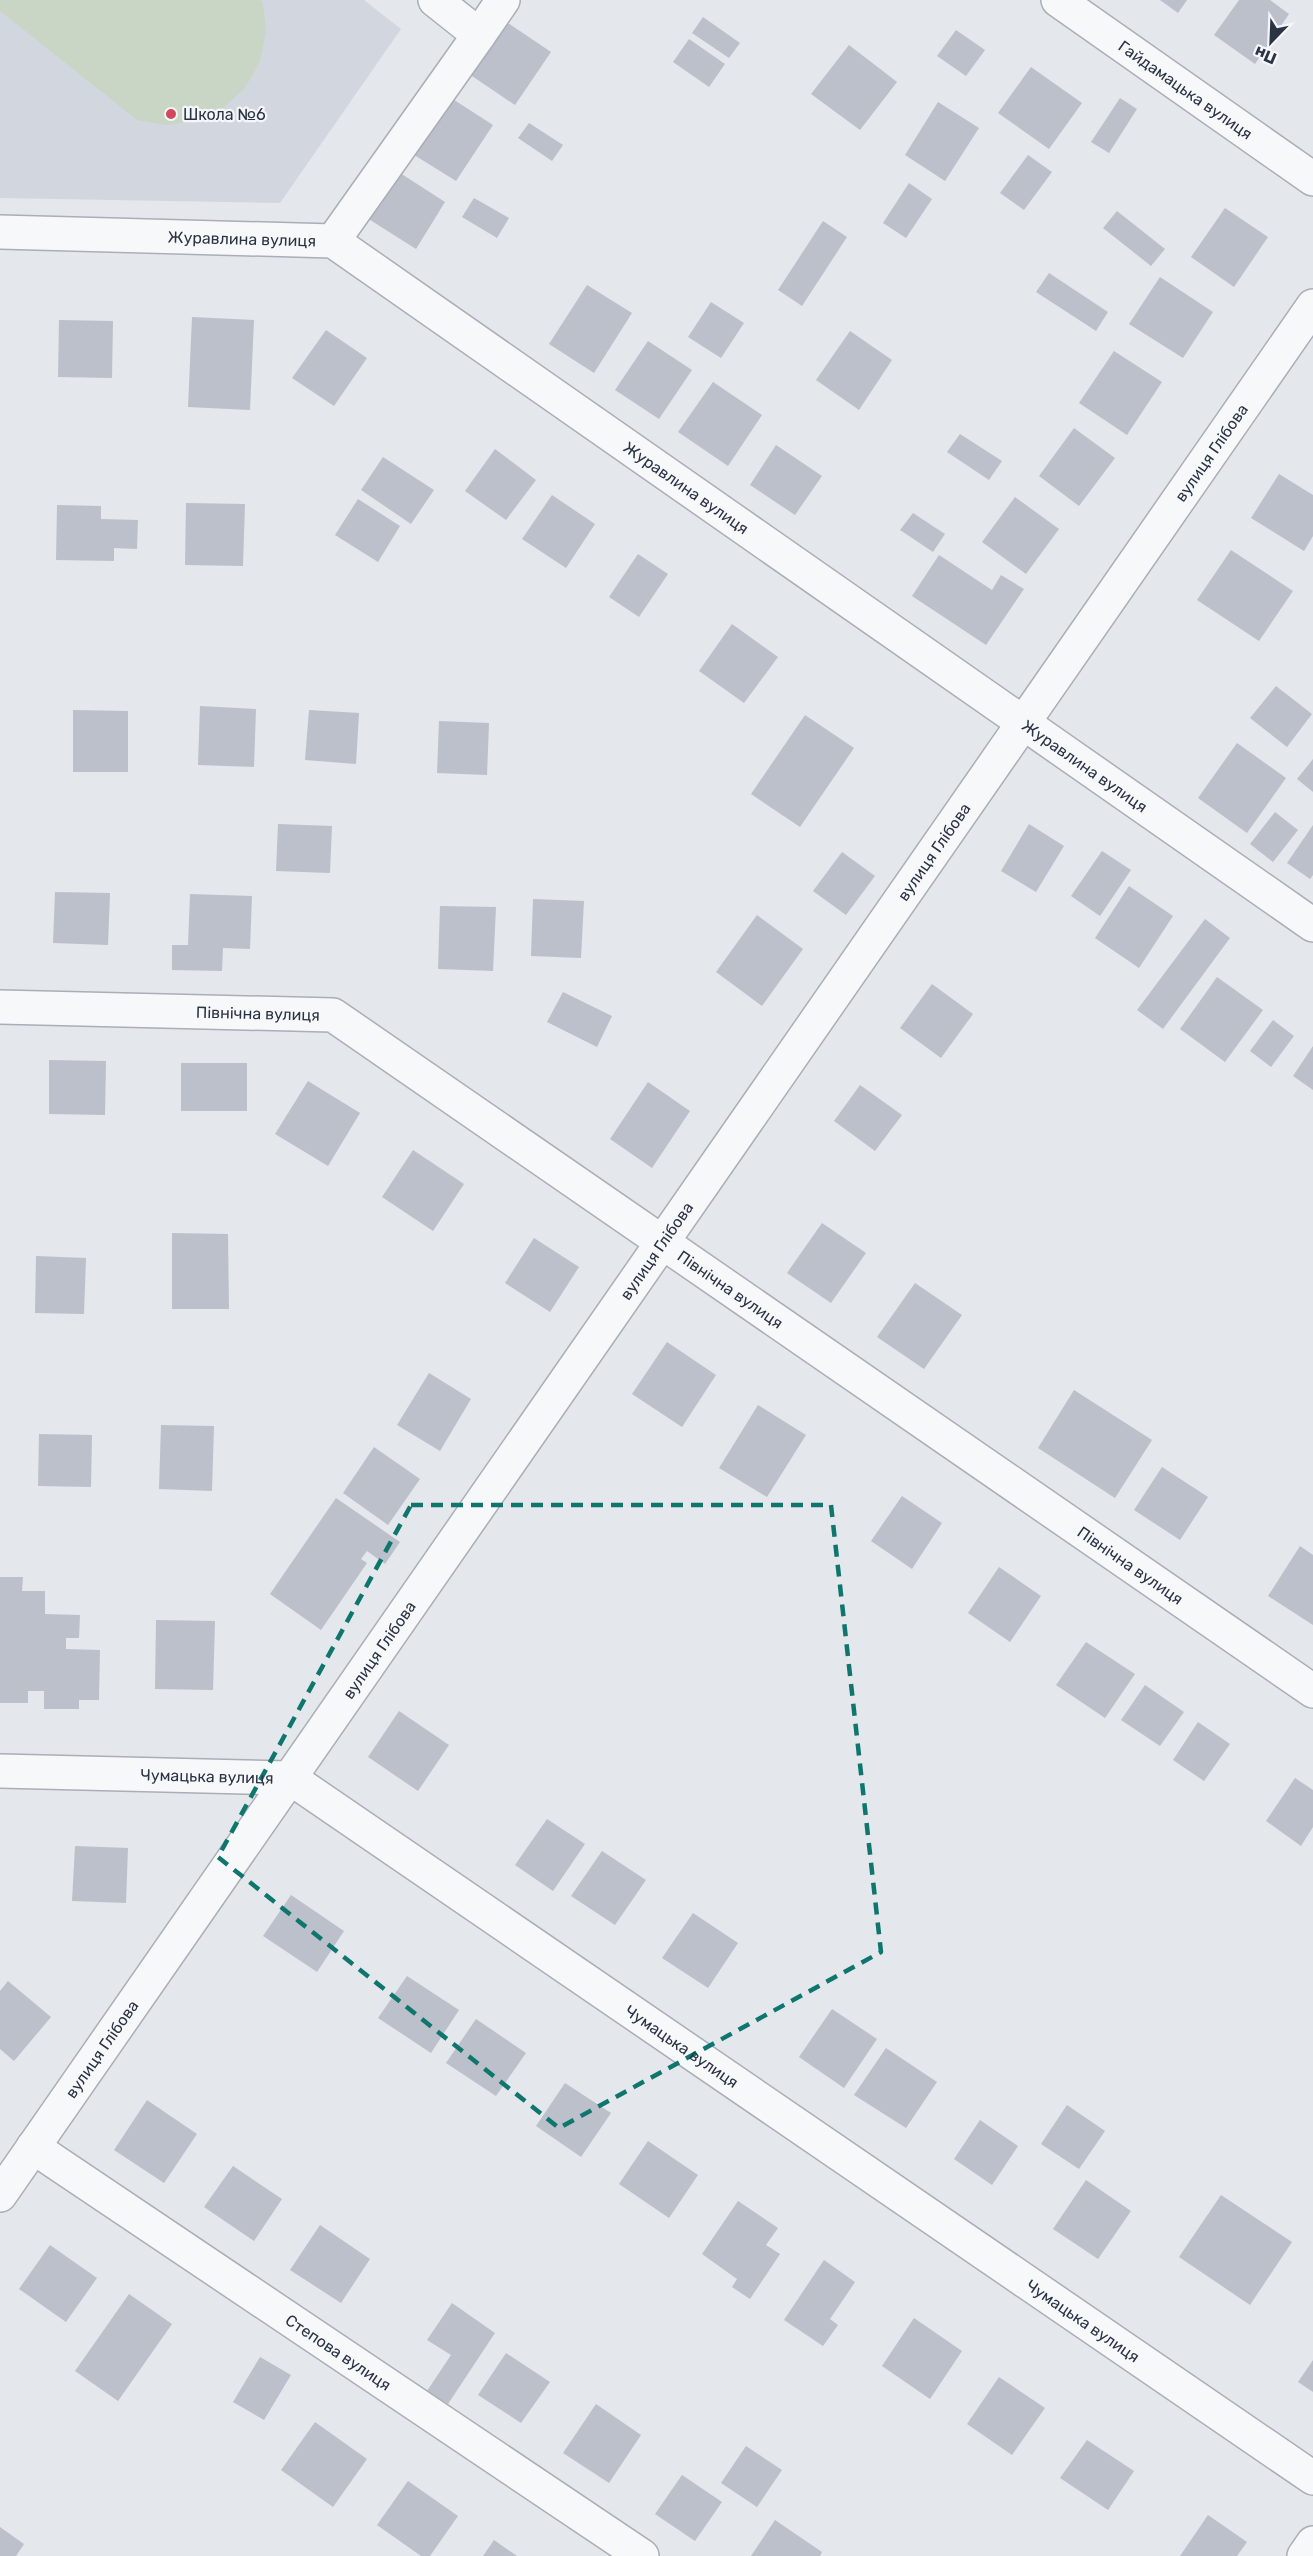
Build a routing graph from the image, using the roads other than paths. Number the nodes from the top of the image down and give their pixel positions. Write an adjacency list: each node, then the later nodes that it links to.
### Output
1 (435, 0): 4 (street)
2 (503, 0): 4 (street)
3 (1058, 0): 5 (street, Гайдамацька вулиця)
4 (478, 35): 7 (street)
5 (1313, 179)
6 (0, 232): 7 (street, Журавлина вулиця)
7 (333, 240): 9 (street, Журавлина вулиця)
8 (1313, 306): 9 (street, вулиця Глібова)
9 (1024, 723): 10 (street, Журавлина вулиця); 12 (street, вулиця Глібова)
10 (1313, 925)
11 (0, 1007): 12 (street, Північна вулиця)
12 (663, 1242): 13 (street, Північна вулиця); 15 (street, вулиця Глібова)
13 (1313, 1690)
14 (0, 1771): 15 (street, Чумацька вулиця)
15 (290, 1778): 16 (street, вулиця Глібова); 18 (street, Чумацька вулиця)
16 (33, 2147): 17 (street, вулиця Глібова); 20 (street, Степова вулиця)
17 (0, 2195)
18 (1313, 2478)
19 (1313, 2543): 21 (street)
20 (642, 2556)
21 (1304, 2556)

